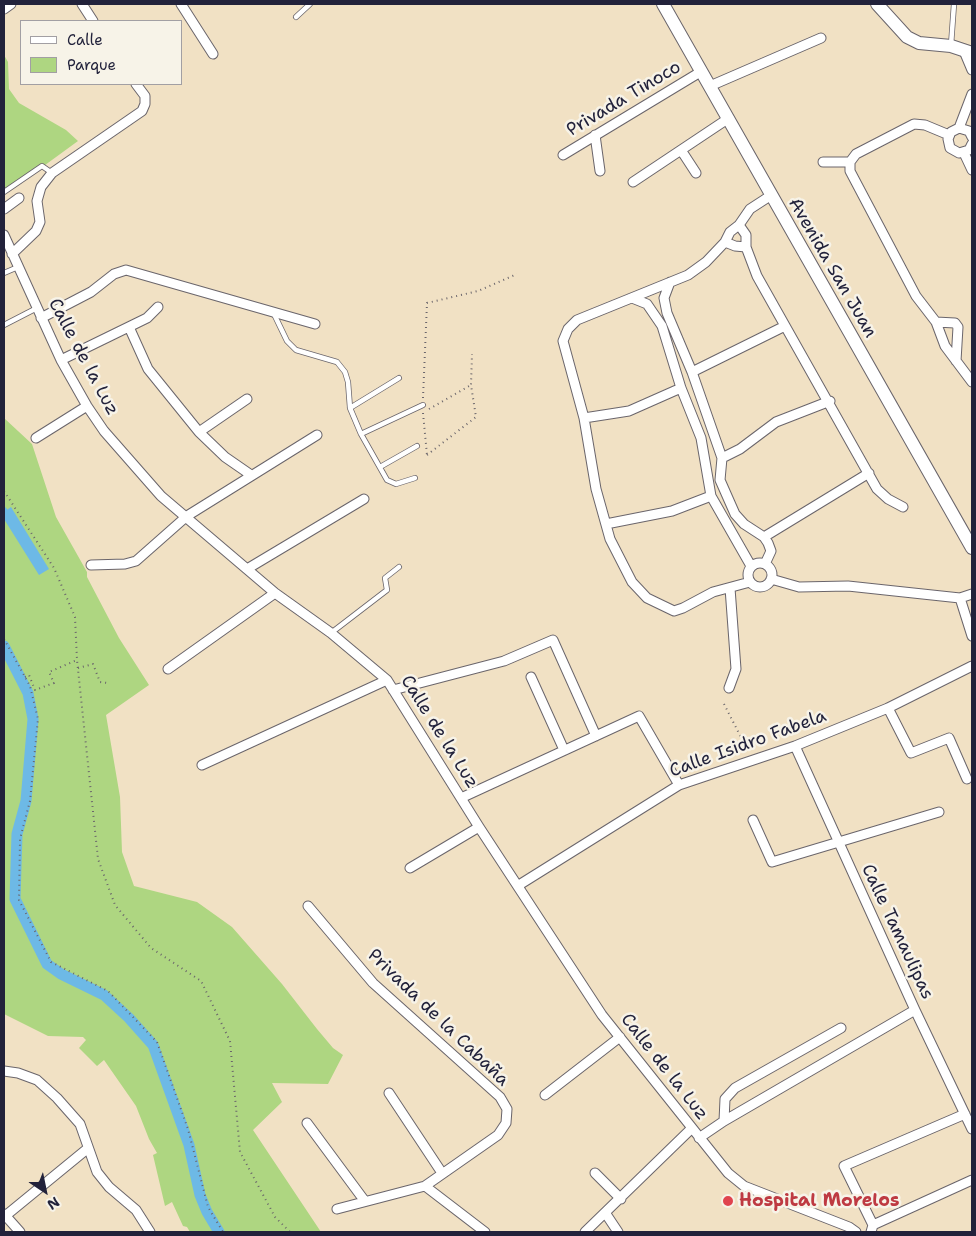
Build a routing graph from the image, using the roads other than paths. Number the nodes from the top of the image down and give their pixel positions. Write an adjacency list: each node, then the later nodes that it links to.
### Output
1 (11, 4): 8 (street)
2 (82, 4): 10 (street)
3 (181, 4): 14 (street)
4 (310, 4): 9 (lane)
5 (663, 4): 16 (street, Avenida San Juan)
6 (877, 4): 12 (street)
7 (954, 4): 12 (lane)
8 (4, 8)
9 (296, 17)
10 (92, 20)
11 (821, 38): 18 (street)
12 (951, 46): 13 (street)
13 (968, 52): 15 (street)
14 (213, 54)
15 (972, 70)
16 (702, 71): 18 (street, Avenida San Juan); 22 (street, Privada Tinoco)
17 (137, 85): 33 (street)
18 (710, 86): 20 (street, Avenida San Juan)
19 (972, 94): 21 (street)
20 (729, 118): 26 (street); 37 (street, Avenida San Juan)
21 (959, 128): 23 (street); 24 (street)
22 (595, 135): 28 (street, Privada Tinoco); 32 (street)
23 (949, 136): 27 (street); 30 (street)
24 (972, 136)
25 (972, 144): 27 (street)
26 (682, 150): 34 (street); 35 (street)
27 (964, 153): 31 (street)
28 (563, 155)
29 (823, 162): 30 (street)
30 (850, 162): 53 (street)
31 (972, 170)
32 (600, 171)
33 (52, 173): 36 (lane); 44 (street)
34 (696, 173)
35 (633, 182)
36 (4, 192)
37 (770, 196): 40 (street); 86 (street, Avenida San Juan)
38 (20, 198): 39 (street)
39 (4, 209)
40 (739, 225): 42 (street); 43 (street)
41 (4, 235): 44 (street, Calle de la Luz)
42 (725, 242): 43 (street); 47 (street)
43 (746, 247): 56 (street)
44 (12, 254): 45 (street, Calle de la Luz)
45 (18, 267): 46 (lane); 50 (street, Calle de la Luz)
46 (4, 273)
47 (670, 282): 48 (street); 60 (street)
48 (632, 298): 63 (street); 69 (street)
49 (158, 307): 57 (street)
50 (37, 308): 52 (street, Calle de la Luz); 55 (lane)
51 (272, 310): 52 (street); 54 (street); 68 (lane)
52 (41, 318): 58 (street, Calle de la Luz)
53 (936, 322): 59 (street); 59 (street)
54 (315, 324)
55 (4, 325)
56 (785, 326): 60 (street); 65 (street)
57 (129, 328): 58 (street); 70 (street)
58 (61, 360): 67 (street, Calle de la Luz)
59 (956, 361): 62 (street)
60 (692, 372): 75 (street)
61 (399, 378): 68 (lane)
62 (972, 382)
63 (681, 388): 69 (street); 80 (street)
64 (247, 399): 70 (street)
65 (830, 400): 75 (street); 77 (street)
66 (423, 405): 71 (lane)
67 (87, 406): 73 (street); 83 (street, Calle de la Luz)
68 (350, 408): 71 (lane)
69 (584, 418): 84 (street)
70 (199, 432): 78 (street)
71 (361, 434): 76 (lane)
72 (317, 435): 78 (street)
73 (36, 438)
74 (416, 446): 76 (lane)
75 (722, 458): 85 (street)
76 (380, 467): 79 (lane)
77 (869, 473): 82 (street); 85 (street)
78 (251, 475): 83 (street)
79 (415, 478)
80 (711, 496): 84 (street); 89 (street)
81 (364, 499): 91 (street)
82 (903, 507)
83 (187, 516): 88 (street); 91 (street, Calle de la Luz)
84 (606, 524): 94 (street)
85 (764, 537): 87 (street)
86 (972, 548)
87 (765, 564): 89 (street); 92 (street)
88 (91, 565)
89 (752, 566): 93 (street)
90 (399, 567): 98 (lane)
91 (247, 569): 95 (street, Calle de la Luz)
92 (771, 579): 93 (street); 97 (street)
93 (750, 582): 94 (street)
94 (730, 588): 104 (street)
95 (275, 592): 98 (street, Calle de la Luz); 101 (street)
96 (972, 594): 97 (street)
97 (960, 598): 99 (street)
98 (331, 633): 103 (street, Calle de la Luz)
99 (972, 636)
100 (972, 666): 106 (street, Calle Isidro Fabela)
101 (168, 669)
102 (531, 677): 109 (street)
103 (387, 680): 105 (street, Calle de la Luz); 110 (street)
104 (729, 688)
105 (393, 690): 107 (street); 113 (street, Calle de la Luz)
106 (888, 708): 108 (street, Calle Isidro Fabela); 111 (street)
107 (596, 736): 109 (street); 112 (street)
108 (795, 746): 112 (street, Calle Isidro Fabela); 117 (street, Calle Tamaulipas)
109 (564, 750): 113 (street)
110 (202, 765)
111 (967, 779)
112 (679, 785): 119 (street, Calle Isidro Fabela)
113 (461, 798): 116 (street, Calle de la Luz)
114 (939, 812): 117 (street)
115 (753, 820): 117 (street)
116 (479, 827): 118 (street); 119 (street, Calle de la Luz)
117 (838, 842): 121 (street, Calle Tamaulipas)
118 (410, 868)
119 (519, 885): 123 (street, Calle de la Luz)
120 (308, 906): 134 (street, Privada de la Cabaña)
121 (915, 1010): 127 (street, Calle Tamaulipas); 128 (street)
122 (841, 1028): 128 (street)
123 (620, 1037): 126 (street); 130 (street, Calle de la Luz)
124 (4, 1071): 133 (street)
125 (389, 1093): 134 (street)
126 (545, 1095)
127 (965, 1114): 131 (street, Calle Tamaulipas); 143 (street)
128 (724, 1121): 132 (street)
129 (307, 1124): 139 (street)
130 (691, 1128): 132 (street, Calle de la Luz); 138 (street)
131 (972, 1130)
132 (698, 1138): 149 (street, Calle de la Luz)
133 (87, 1149): 142 (street); 145 (street)
134 (442, 1173): 137 (street, Privada de la Cabaña)
135 (595, 1173): 138 (street)
136 (972, 1180): 143 (street)
137 (426, 1186): 139 (street, Privada de la Cabaña); 146 (street)
138 (621, 1199): 141 (street)
139 (364, 1200): 140 (street, Privada de la Cabaña)
140 (337, 1209)
141 (606, 1214): 147 (street); 148 (street)
142 (4, 1216): 144 (street)
143 (872, 1229)
144 (20, 1232)
145 (150, 1232)
146 (485, 1232)
147 (585, 1232)
148 (618, 1232)
149 (856, 1232)

